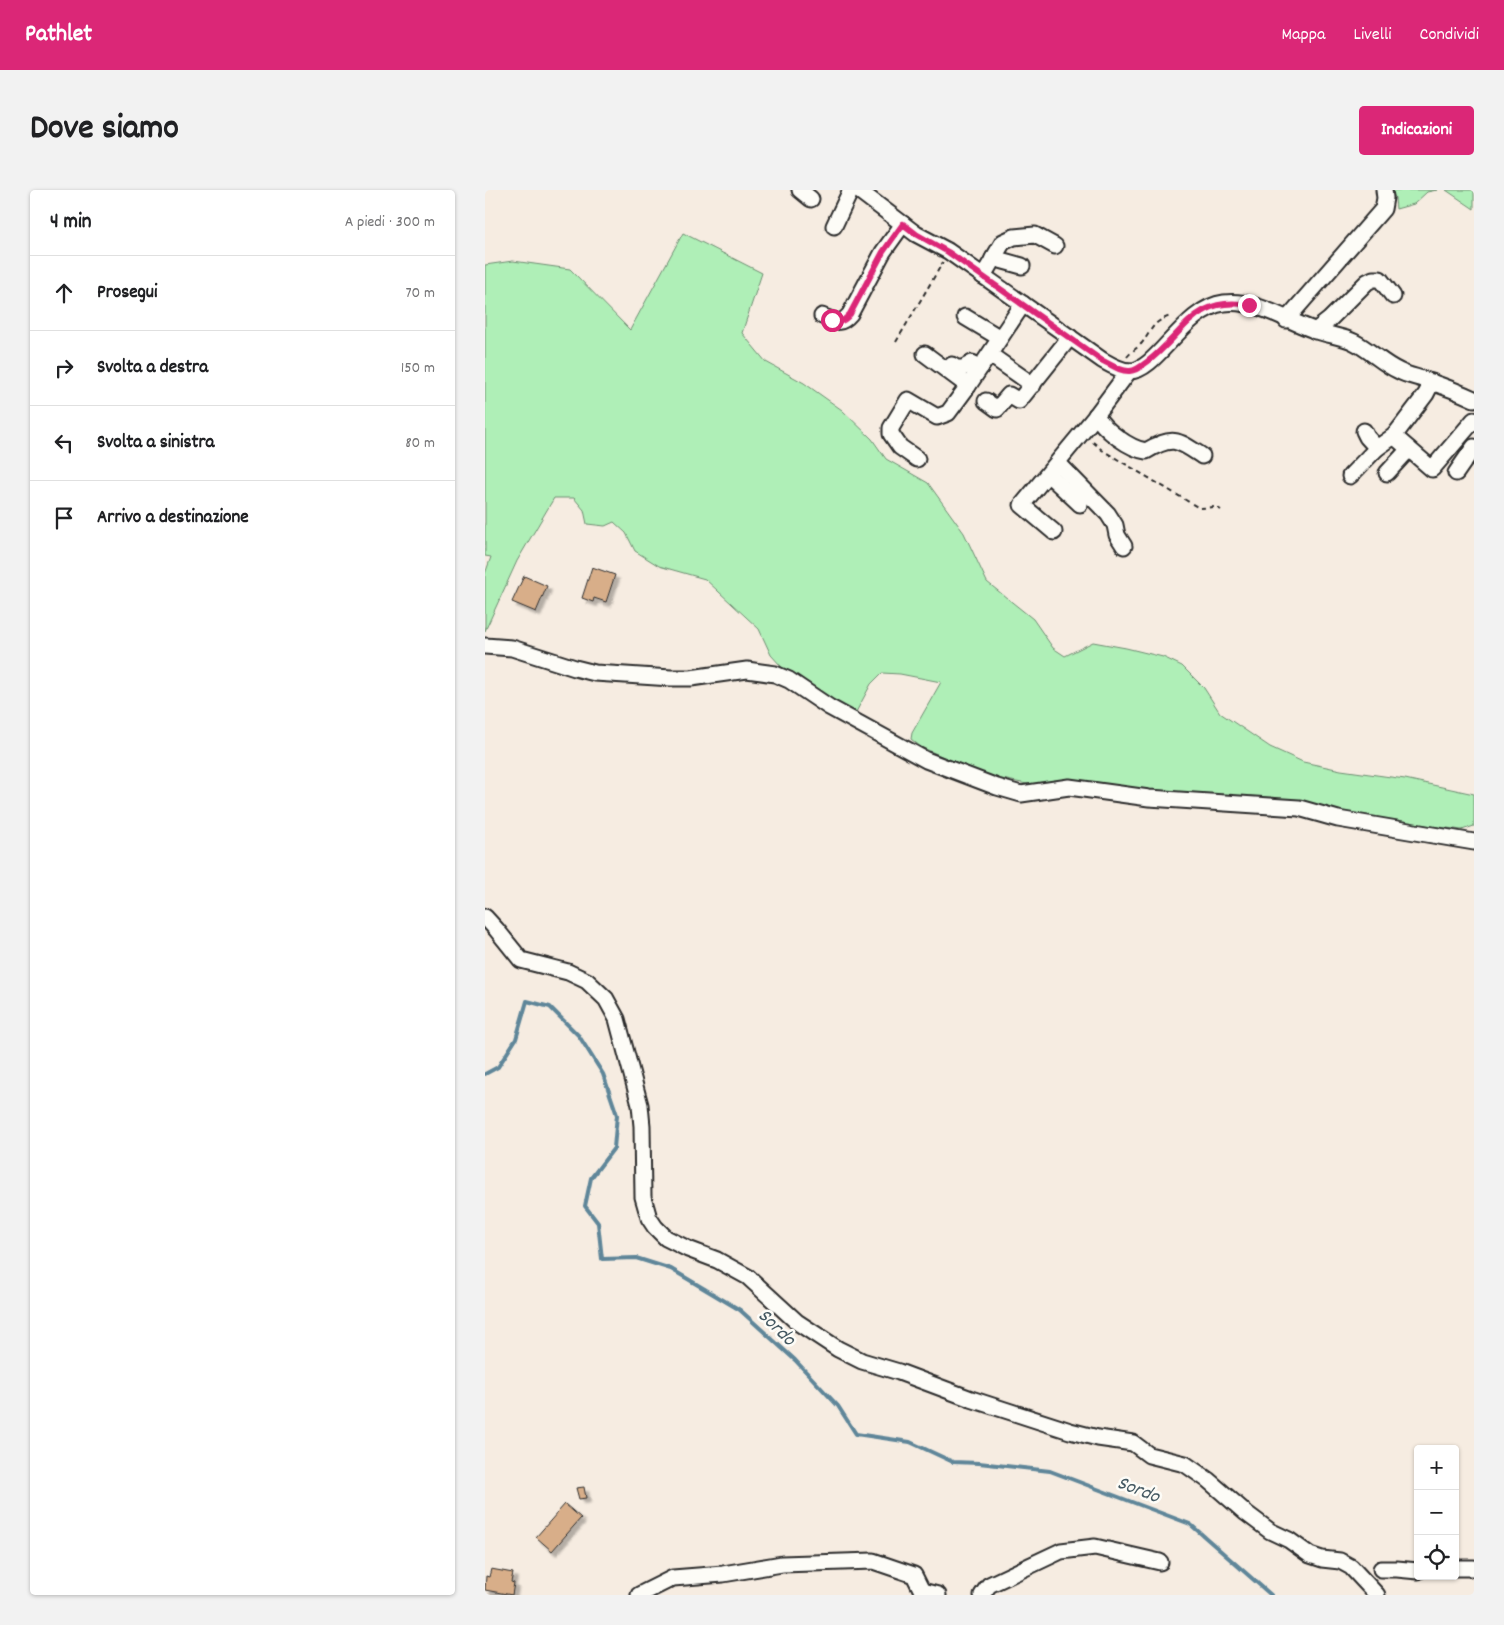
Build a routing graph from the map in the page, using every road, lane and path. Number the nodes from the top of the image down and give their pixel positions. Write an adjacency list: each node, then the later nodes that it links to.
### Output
1 (851, 190): 5 (street)
2 (858, 190): 4 (street)
3 (1384, 190): 16 (street)
4 (903, 224): 7 (street); 13 (street)
5 (834, 226)
6 (1055, 246): 8 (street)
7 (948, 252): 10 (street); 20 (path)
8 (993, 258): 9 (street); 10 (street)
9 (1022, 266)
10 (983, 276): 12 (street)
11 (1393, 296): 17 (street)
12 (1023, 304): 18 (street); 19 (street)
13 (822, 316)
14 (1170, 316): 25 (path)
15 (965, 317): 19 (street)
16 (1286, 320): 17 (street); 25 (street)
17 (1315, 331): 26 (street)
18 (1070, 337): 25 (street); 27 (street)
19 (1000, 338): 24 (street)
20 (896, 342)
21 (925, 354): 28 (street)
22 (996, 359): 27 (street)
23 (952, 365): 24 (street)
24 (981, 367): 28 (street)
25 (1123, 370): 31 (street)
26 (1432, 382): 29 (street); 35 (street)
27 (1033, 385): 30 (street)
28 (968, 386): 40 (street)
29 (1474, 399)
30 (985, 401)
31 (1096, 416): 34 (street); 39 (street)
32 (1474, 420): 38 (street)
33 (1364, 431): 37 (street)
34 (1082, 432): 41 (street); 46 (path)
35 (1394, 436): 37 (street); 38 (street)
36 (1474, 447): 43 (street)
37 (1377, 448): 44 (street)
38 (1409, 449): 42 (street)
39 (1202, 456)
40 (917, 459)
41 (1053, 469): 45 (street); 47 (street); 48 (street)
42 (1387, 473)
43 (1456, 473)
44 (1350, 476)
45 (1080, 504)
46 (1221, 510)
47 (1054, 532)
48 (1124, 546)
49 (485, 646): 50 (street)
50 (1474, 842)
51 (485, 918): 60 (street)
52 (1160, 1562): 59 (street)
53 (1459, 1568): 54 (street)
54 (1474, 1568)
55 (1381, 1569): 56 (street)
56 (1414, 1570)
57 (639, 1595): 58 (street)
58 (937, 1595)
59 (982, 1595)
60 (1377, 1595)

